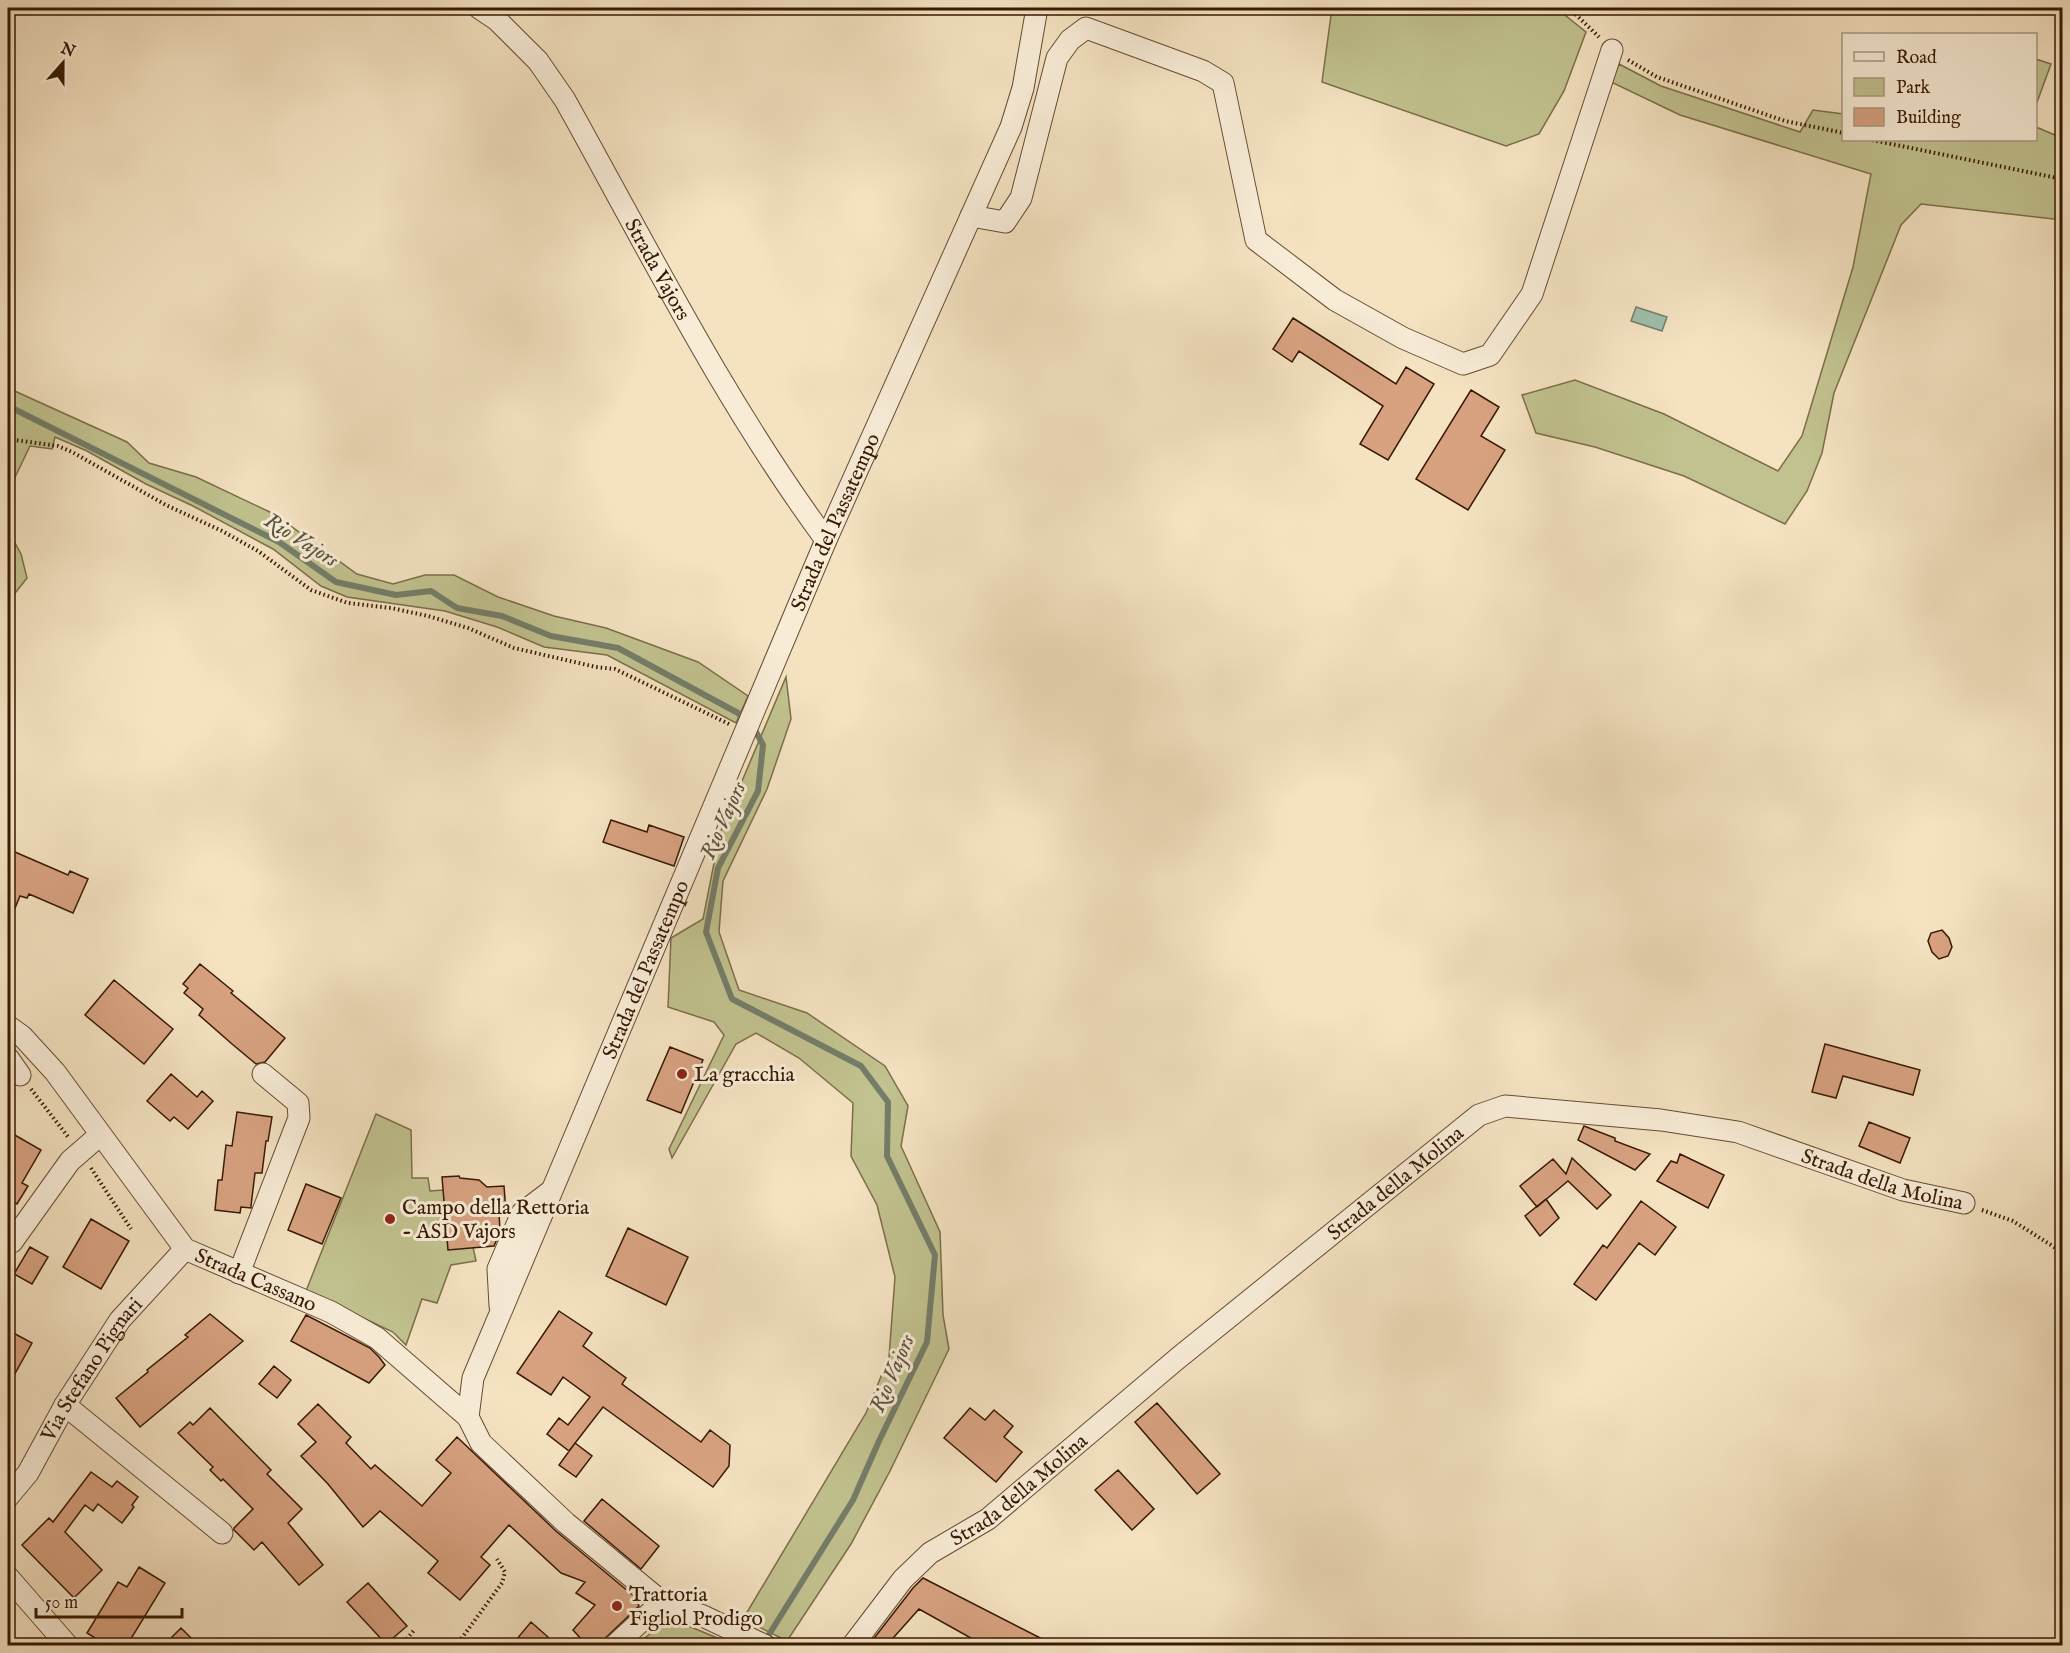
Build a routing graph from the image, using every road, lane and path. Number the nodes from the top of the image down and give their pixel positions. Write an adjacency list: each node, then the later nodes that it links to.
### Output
1 (479, 8): 10 (street, Strada Vajors)
2 (1037, 8): 8 (street, Strada del Passatempo)
3 (1569, 8): 4 (path)
4 (1612, 50): 5 (path); 8 (street)
5 (1842, 134)
6 (1877, 141): 7 (path)
7 (2062, 179)
8 (971, 216): 10 (street, Strada del Passatempo)
9 (8, 439): 11 (path)
10 (826, 540): 11 (street, Strada del Passatempo)
11 (744, 733): 21 (street, Strada del Passatempo)
12 (8, 1026): 14 (street, Strada Cassano)
13 (263, 1074): 19 (street)
14 (100, 1135): 16 (street); 17 (street, Strada Cassano)
15 (1965, 1203): 18 (path, Strada della Molina); 33 (street, Strada della Molina)
16 (8, 1244)
17 (185, 1249): 19 (street, Strada Cassano); 20 (street, Via Stefano Pignari)
18 (2062, 1252)
19 (238, 1274): 21 (street, Strada Cassano)
20 (65, 1405): 22 (street, Via Stefano Pignari); 23 (street)
21 (468, 1417): 26 (street)
22 (8, 1497)
23 (222, 1533)
24 (497, 1559): 30 (path)
25 (8, 1577): 28 (street)
26 (662, 1602): 31 (street); 32 (street)
27 (415, 1629): 29 (path)
28 (68, 1646)
29 (401, 1646)
30 (456, 1646)
31 (614, 1646)
32 (766, 1646)
33 (852, 1646)

